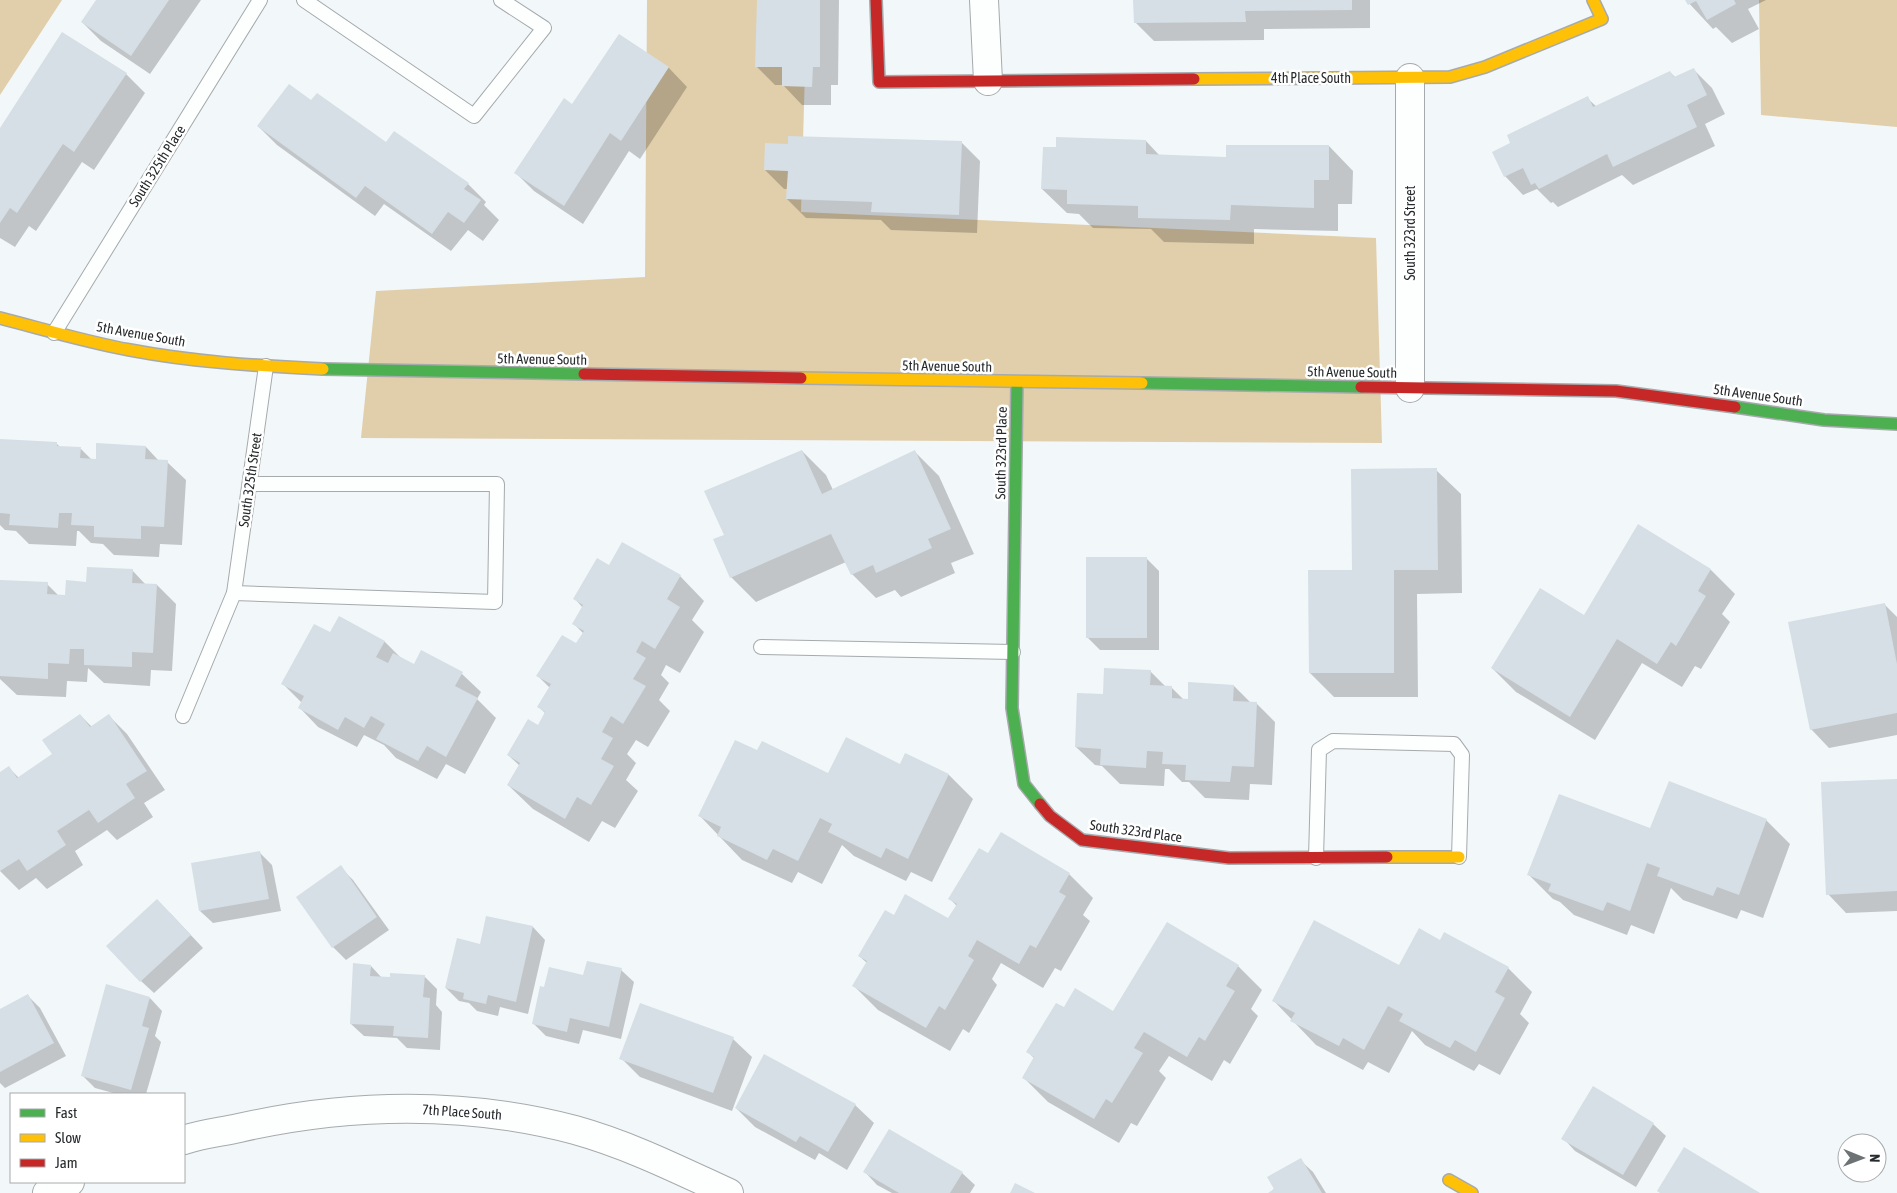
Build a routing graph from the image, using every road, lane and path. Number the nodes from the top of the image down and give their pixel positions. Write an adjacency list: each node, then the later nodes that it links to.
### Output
1 (260, 0): 10 (lane, South 325th Place)
2 (304, 0): 3 (lane)
3 (501, 0)
4 (876, 0): 8 (street, 4th Place South)
5 (984, 0): 8 (street)
6 (1592, 0): 7 (street, 4th Place South)
7 (1410, 78): 8 (street, 4th Place South); 13 (street, South 323rd Street)
8 (988, 81)
9 (0, 318): 10 (street, 5th Avenue South)
10 (54, 333): 11 (street, 5th Avenue South)
11 (266, 366): 12 (street, 5th Avenue South); 15 (lane, South 325th Street)
12 (1018, 382): 13 (street, 5th Avenue South); 18 (street, South 323rd Place)
13 (1410, 388): 14 (street, 5th Avenue South)
14 (1897, 424)
15 (250, 484): 16 (lane, South 325th Street); 16 (lane)
16 (234, 593): 19 (lane, South 325th Street)
17 (761, 647): 18 (lane)
18 (1013, 652): 21 (street, South 323rd Place)
19 (184, 716)
20 (1459, 857): 21 (street, South 323rd Place); 21 (lane)
21 (1316, 858)
22 (185, 1140): 26 (street, 7th Place South)
23 (1449, 1180): 27 (street)
24 (68, 1183): 25 (street)
25 (47, 1193)
26 (729, 1193)
27 (1472, 1193)

